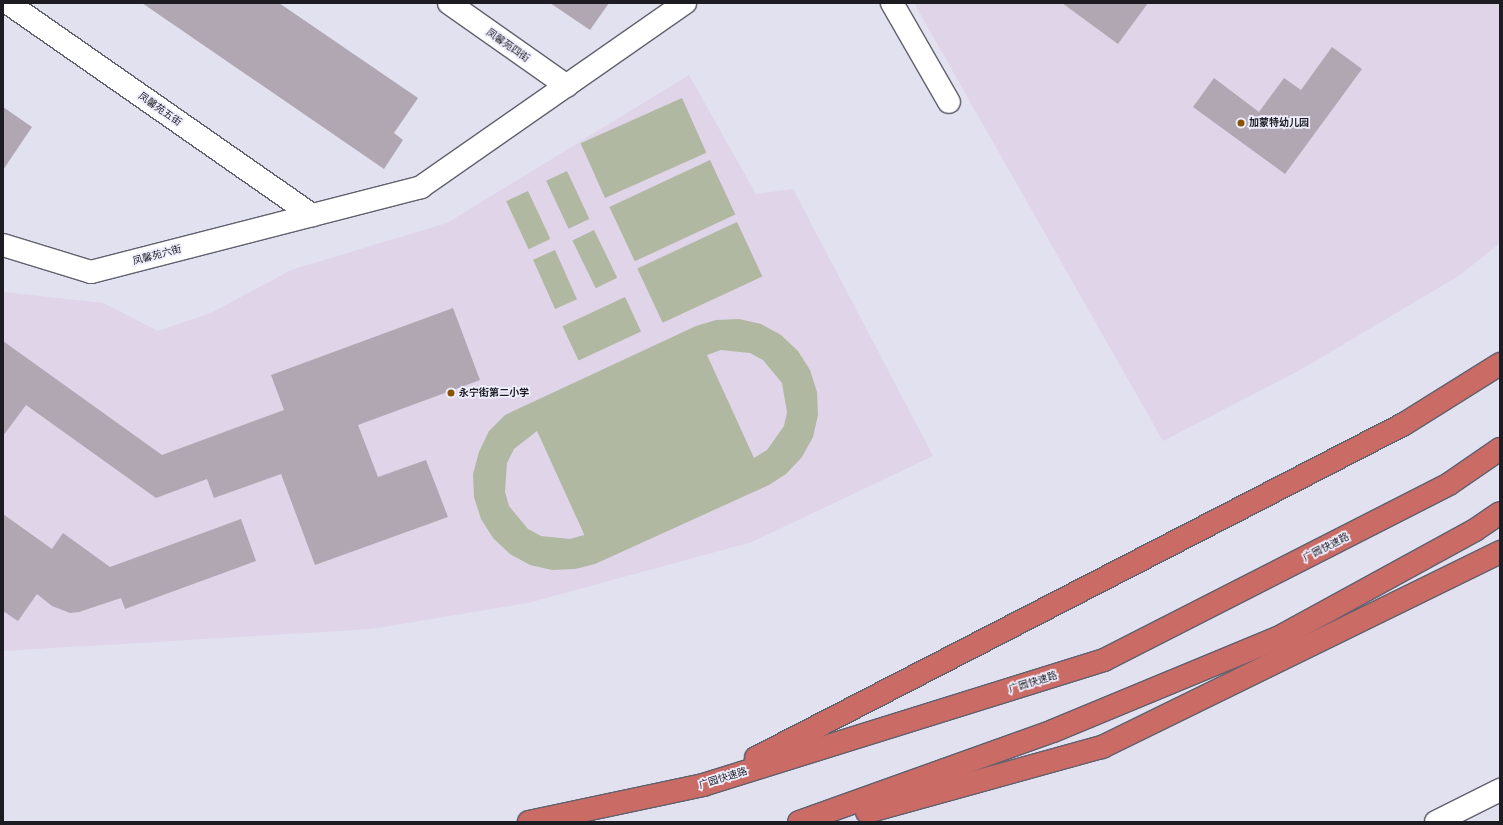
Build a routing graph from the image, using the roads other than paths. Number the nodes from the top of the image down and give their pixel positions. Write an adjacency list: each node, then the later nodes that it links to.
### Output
1 (8, 3): 7 (street, 凤馨苑五街)
2 (449, 3): 5 (street, 凤馨苑四街)
3 (685, 3): 5 (street, 凤馨苑六街)
4 (892, 3): 6 (street)
5 (567, 86): 7 (street, 凤馨苑六街)
6 (949, 102)
7 (312, 215): 8 (street, 凤馨苑六街)
8 (3, 245)
9 (1500, 364): 13 (highway)
10 (1500, 449): 13 (highway, 广园快速路)
11 (1500, 513): 16 (highway)
12 (1500, 552): 17 (highway)
13 (703, 785): 15 (highway, 广园快速路)
14 (1500, 790): 18 (street)
15 (528, 822)
16 (799, 822)
17 (829, 822)
18 (1436, 822)

